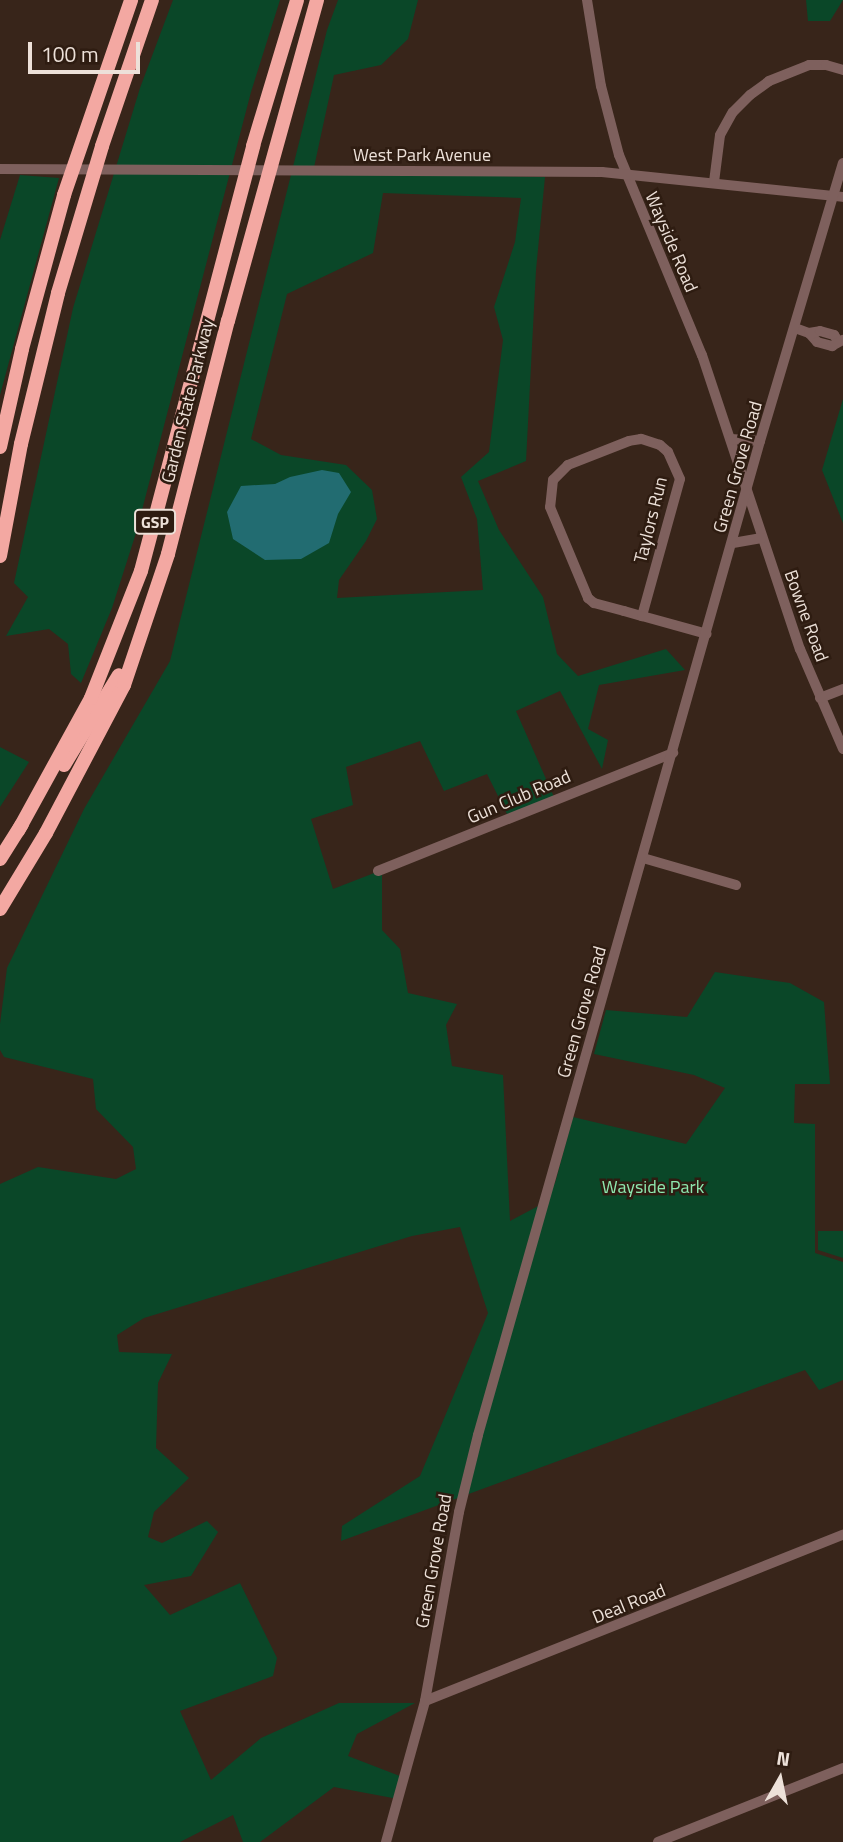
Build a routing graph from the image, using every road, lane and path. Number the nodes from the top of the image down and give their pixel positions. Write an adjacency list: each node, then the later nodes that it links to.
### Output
1 (131, 0): 16 (highway)
2 (152, 0): 20 (highway)
3 (296, 0): 28 (highway, Garden State Parkway / GSP)
4 (317, 0): 22 (highway, Garden State Parkway / GSP)
5 (587, 0): 9 (street, Wayside Road)
6 (843, 69): 10 (street)
7 (843, 163): 11 (street, Green Grove Road)
8 (0, 169): 9 (street, West Park Avenue)
9 (625, 174): 10 (street, West Park Avenue); 14 (street, Wayside Road)
10 (714, 182): 11 (street, West Park Avenue)
11 (838, 197): 12 (street, Green Grove Road)
12 (795, 328): 13 (street); 15 (street, Green Grove Road)
13 (841, 341)
14 (731, 439): 15 (street); 17 (street, Wayside Road)
15 (760, 441): 17 (street, Green Grove Road)
16 (0, 447)
17 (747, 490): 18 (street, Bowne Road); 19 (street, Green Grove Road)
18 (762, 538): 19 (street); 25 (street, Bowne Road)
19 (733, 543): 23 (street, Green Grove Road)
20 (0, 555)
21 (642, 616): 21 (street, Taylors Run); 23 (street, Taylors Run)
22 (141, 629): 28 (highway); 33 (highway, Garden State Parkway / GSP)
23 (707, 634): 27 (street, Green Grove Road)
24 (843, 689): 25 (street)
25 (820, 698): 26 (street, Bowne Road)
26 (843, 749)
27 (673, 752): 29 (street, Green Grove Road); 31 (street, Gun Club Road)
28 (18, 831): 30 (highway)
29 (643, 858): 32 (street); 35 (street, Green Grove Road)
30 (0, 859)
31 (378, 871)
32 (736, 885)
33 (0, 909)
34 (843, 1535): 35 (street, Deal Road)
35 (425, 1701): 37 (street, Green Grove Road)
36 (843, 1768): 38 (street)
37 (386, 1842)
38 (658, 1842)

